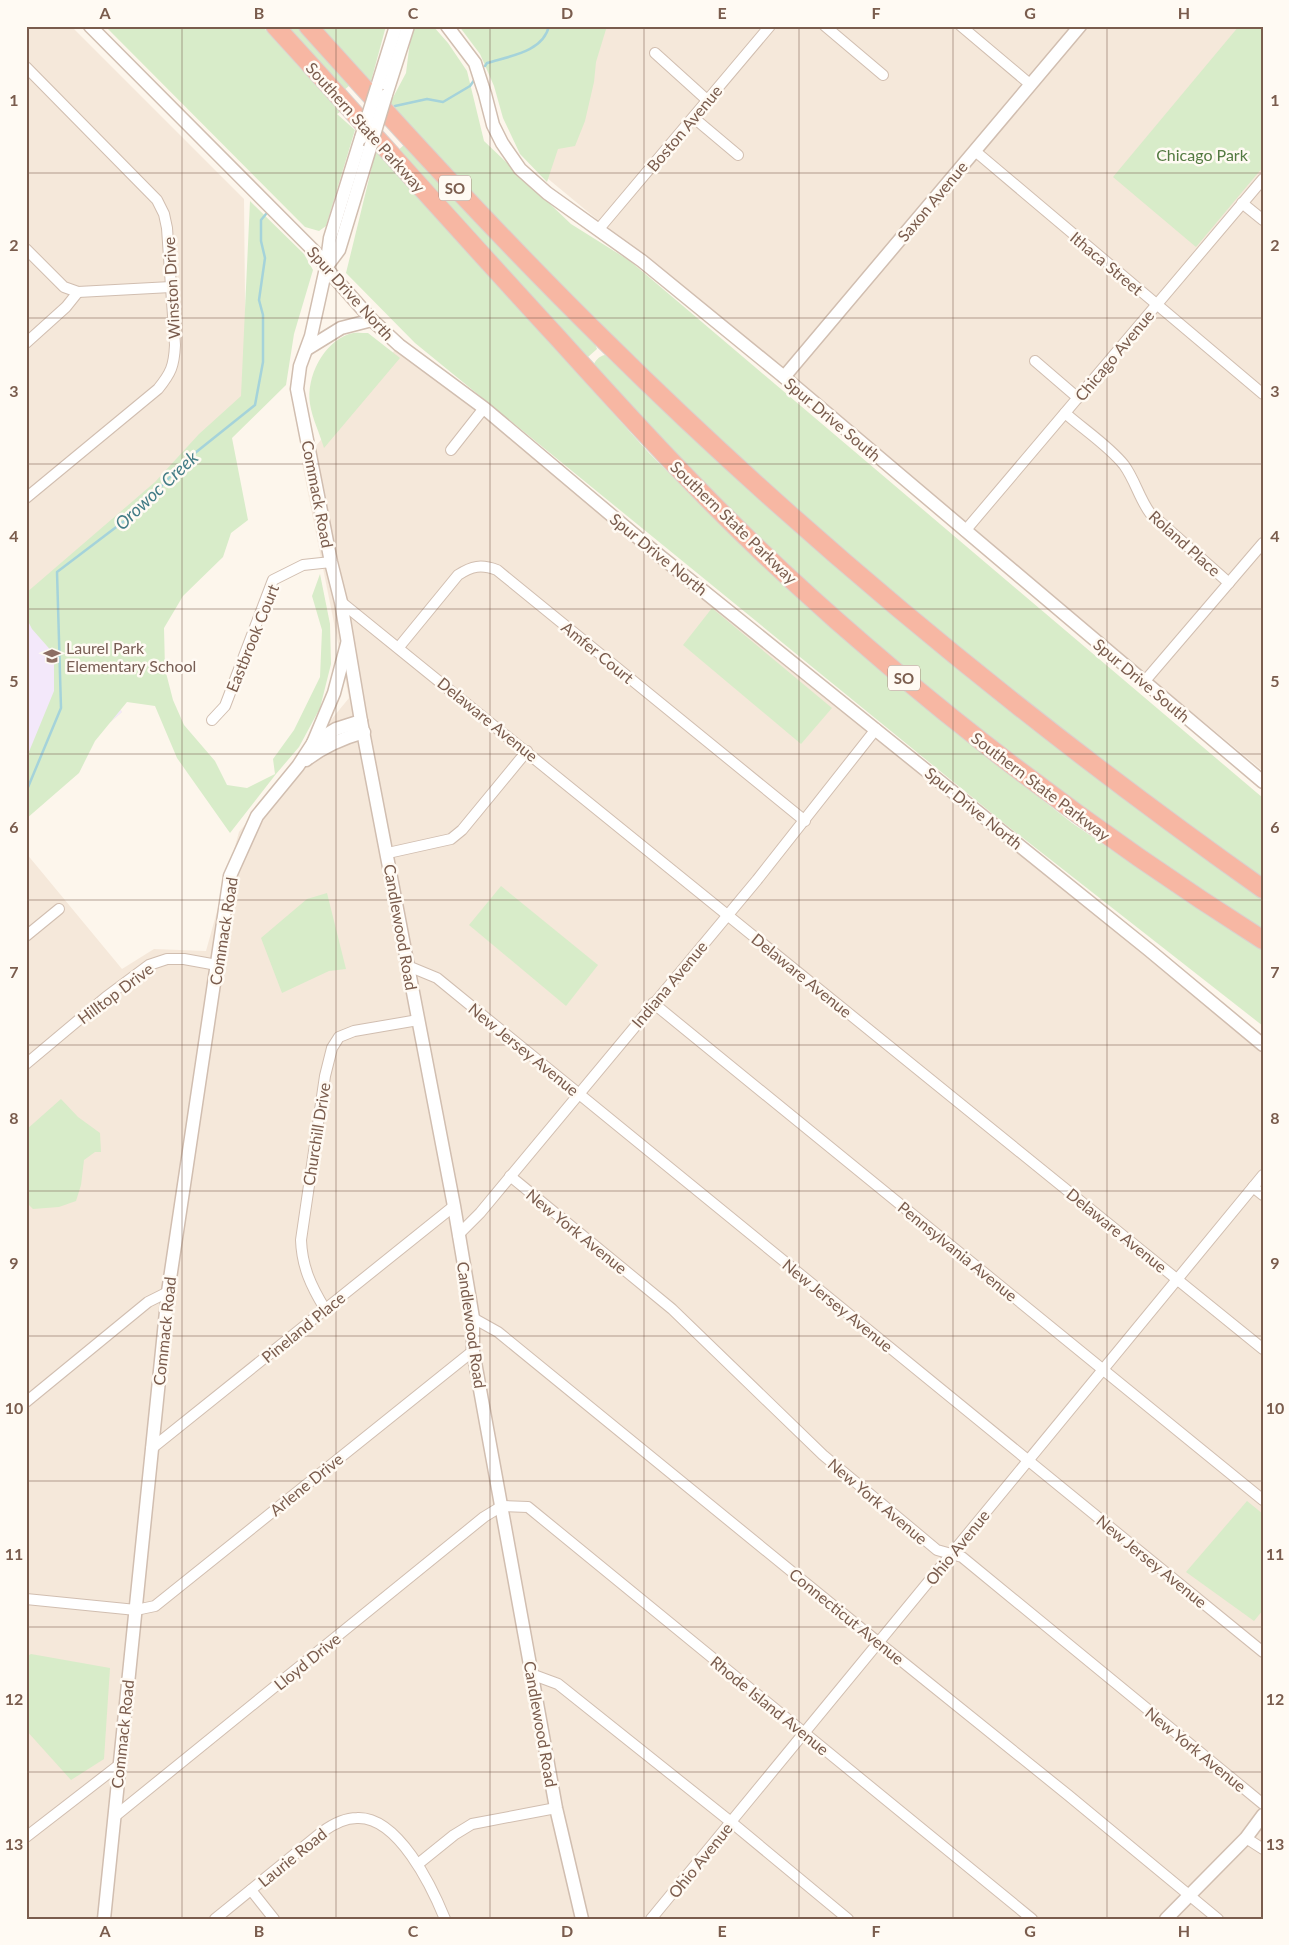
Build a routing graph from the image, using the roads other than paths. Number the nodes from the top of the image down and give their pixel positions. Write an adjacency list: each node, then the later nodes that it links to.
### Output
1 (90, 26): 25 (street, Spur Drive North)
2 (276, 26): 61 (highway, Southern State Parkway / SO)
3 (308, 26): 57 (highway, Southern State Parkway / SO)
4 (396, 26): 15 (street, Commack Road)
5 (408, 26): 15 (street, Commack Road)
6 (447, 26): 23 (street, Spur Drive South)
7 (770, 26): 16 (street, Boston Avenue)
8 (826, 26): 13 (street)
9 (961, 26): 14 (street)
10 (1080, 26): 14 (street, Saxon Avenue)
11 (656, 53): 16 (street)
12 (26, 67): 26 (street, Winston Drive)
13 (883, 75)
14 (1031, 85): 18 (street, Saxon Avenue)
15 (381, 91): 25 (street, Commack Road, bridge); 25 (street, Commack Road, bridge)
16 (707, 100): 17 (street, Boston Avenue)
17 (694, 118): 19 (street); 23 (street, Boston Avenue)
18 (975, 151): 28 (street, Ithaca Street); 33 (street, Saxon Avenue)
19 (738, 155)
20 (1263, 179): 21 (street, Chicago Avenue)
21 (1242, 203): 22 (street); 28 (street, Chicago Avenue)
22 (1263, 220)
23 (598, 230): 33 (street, Spur Drive South)
24 (26, 249): 27 (street)
25 (326, 268): 29 (street, Spur Drive North); 31 (street, Commack Road)
26 (171, 287): 27 (street); 39 (street, Winston Drive)
27 (78, 292): 30 (street)
28 (1157, 305): 34 (street, Ithaca Street); 35 (street, Chicago Avenue)
29 (372, 320): 31 (street); 36 (street, Spur Drive North)
30 (26, 343)
31 (307, 349): 42 (street, Commack Road)
32 (1035, 361): 35 (street)
33 (784, 377): 40 (street, Spur Drive South)
34 (1263, 394)
35 (1078, 398): 37 (street, Chicago Avenue)
36 (484, 408): 38 (street); 50 (street, Spur Drive North)
37 (1065, 413): 40 (street, Chicago Avenue); 43 (street, Roland Place)
38 (451, 450)
39 (26, 498)
40 (965, 531): 47 (street, Spur Drive South)
41 (1263, 543): 43 (street)
42 (331, 562): 44 (street, Commack Road); 48 (street, Eastbrook Court)
43 (1229, 583): 47 (street)
44 (341, 602): 45 (street, Commack Road); 46 (street, Delaware Avenue)
45 (348, 642): 49 (street, Commack Road); 51 (street)
46 (399, 647): 52 (street, Delaware Avenue); 55 (street, Amfer Court)
47 (1144, 682): 54 (street, Spur Drive South)
48 (212, 720)
49 (363, 726): 51 (street, Commack Road); 53 (street, Commack Road); 56 (street, Candlewood Road)
50 (876, 729): 55 (street, Indiana Avenue); 66 (street, Spur Drive North)
51 (313, 743): 53 (street, Commack Road)
52 (527, 751): 56 (street); 59 (street, Delaware Avenue)
53 (298, 766): 62 (street, Commack Road)
54 (1263, 782)
55 (805, 821): 59 (street, Indiana Avenue)
56 (388, 853): 63 (street, Candlewood Road)
57 (1263, 889)
58 (59, 909): 60 (street)
59 (728, 914): 64 (street, Indiana Avenue); 75 (street, Delaware Avenue)
60 (26, 936)
61 (1263, 940)
62 (217, 965): 67 (street, Hilltop Drive); 76 (street, Commack Road)
63 (408, 966): 65 (street, Candlewood Road); 68 (street, New Jersey Avenue)
64 (653, 1003): 68 (street, Indiana Avenue); 81 (street, Pennsylvania Avenue)
65 (418, 1020): 73 (street, Candlewood Road); 77 (street, Churchill Drive)
66 (1263, 1045)
67 (26, 1064)
68 (578, 1094): 70 (street, Indiana Avenue); 84 (street, New Jersey Avenue)
69 (1263, 1175): 71 (street, Ohio Avenue)
70 (510, 1176): 74 (street, Indiana Avenue); 87 (street, New York Avenue)
71 (1253, 1187): 72 (street); 75 (street, Ohio Avenue)
72 (1263, 1195)
73 (454, 1206): 74 (street, Candlewood Road); 77 (street, Pineland Place)
74 (458, 1235): 78 (street, Candlewood Road)
75 (1177, 1279): 79 (street, Delaware Avenue); 81 (street, Ohio Avenue)
76 (168, 1292): 82 (street); 83 (street, Commack Road)
77 (325, 1309): 83 (street, Pineland Place)
78 (473, 1318): 80 (street, Candlewood Road); 90 (street, Connecticut Avenue)
79 (1263, 1349)
80 (473, 1351): 86 (street, Candlewood Road); 89 (street, Arlene Drive)
81 (1104, 1369): 84 (street, Ohio Avenue); 85 (street, Pennsylvania Avenue)
82 (26, 1402)
83 (151, 1449): 89 (street, Commack Road)
84 (1028, 1460): 87 (street, Ohio Avenue); 91 (street, New Jersey Avenue)
85 (1263, 1500)
86 (502, 1506): 92 (street, Candlewood Road); 93 (street, Rhode Island Avenue); 98 (street, Lloyd Drive)
87 (951, 1554): 90 (street, Ohio Avenue); 95 (street, New York Avenue)
88 (26, 1599): 89 (street)
89 (136, 1610): 94 (street, Commack Road)
90 (878, 1642): 93 (street, Ohio Avenue); 105 (street, Connecticut Avenue)
91 (1263, 1652)
92 (531, 1674): 96 (street, Candlewood Road); 99 (street)
93 (804, 1733): 99 (street, Ohio Avenue); 113 (street, Rhode Island Avenue)
94 (119, 1765): 98 (street, Commack Road); 100 (street)
95 (1263, 1804)
96 (556, 1808): 103 (street); 111 (street, Candlewood Road)
97 (1263, 1815): 101 (street)
98 (114, 1817): 107 (street, Commack Road)
99 (731, 1822): 106 (street, Ohio Avenue); 112 (street)
100 (26, 1837)
101 (1246, 1838): 102 (street); 105 (street)
102 (1263, 1849)
103 (418, 1864): 104 (street, Laurie Road); 110 (street, Laurie Road)
104 (251, 1890): 108 (street, Laurie Road); 109 (street)
105 (1190, 1895): 114 (street); 115 (street, Connecticut Avenue)
106 (657, 1917)
107 (104, 1919)
108 (215, 1919)
109 (274, 1919)
110 (445, 1919)
111 (582, 1919)
112 (848, 1919)
113 (1032, 1919)
114 (1166, 1919)
115 (1218, 1919)

